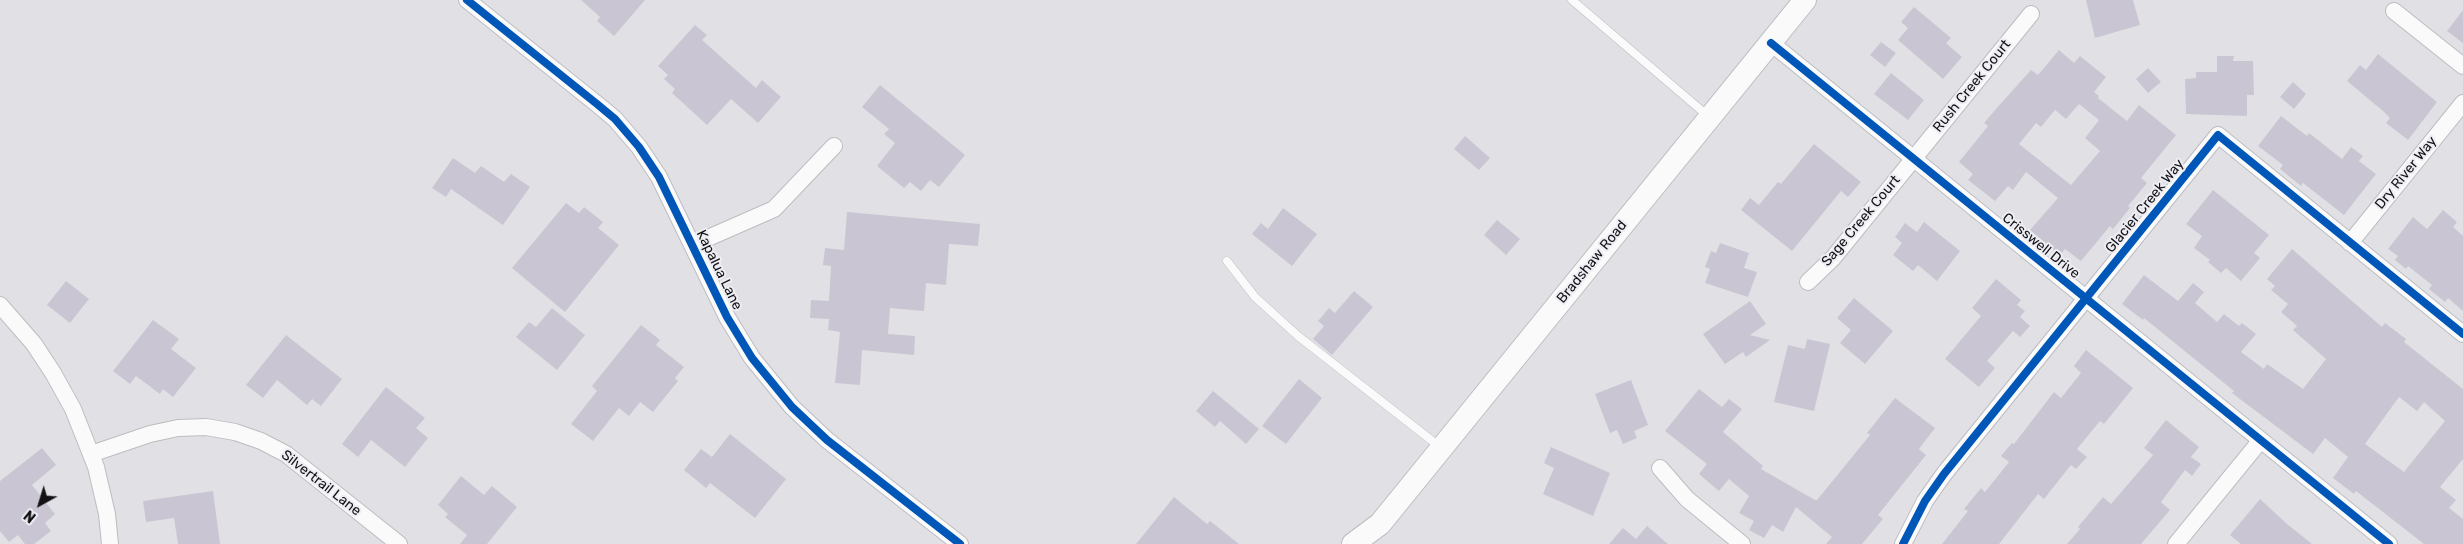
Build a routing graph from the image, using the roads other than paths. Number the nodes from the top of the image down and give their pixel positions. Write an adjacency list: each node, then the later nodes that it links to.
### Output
1 (467, 0): 13 (street, Kapalua Lane)
2 (1572, 0): 9 (lane)
3 (1805, 0): 6 (main road, Bradshaw Road)
4 (2394, 11): 7 (street)
5 (2031, 14): 11 (street, Rush Creek Court)
6 (1770, 43): 9 (main road, Bradshaw Road); 11 (street, Crisswell Drive)
7 (2463, 66)
8 (2463, 103): 12 (street, Dry River Way)
9 (1710, 118): 20 (main road, Bradshaw Road)
10 (834, 146): 13 (street)
11 (1914, 159): 15 (street, Sage Creek Court); 16 (street, Crisswell Drive)
12 (2350, 242): 16 (street, Glacier Creek Way); 18 (street, Glacier Creek Way)
13 (692, 245): 26 (street, Kapalua Lane)
14 (1227, 261): 20 (lane)
15 (1808, 282)
16 (2086, 298): 19 (street, Crisswell Drive); 29 (street, Glacier Creek Way)
17 (0, 306): 21 (street)
18 (2463, 334)
19 (2261, 440): 30 (street); 31 (street, Crisswell Drive)
20 (1441, 448): 23 (main road, Bradshaw Road)
21 (92, 454): 24 (street); 25 (street, Silvertrail Lane)
22 (1660, 468): 28 (street)
23 (1377, 534): 27 (main road, Bradshaw Road)
24 (110, 544)
25 (399, 544)
26 (960, 544)
27 (1353, 544)
28 (1742, 544)
29 (1903, 544)
30 (2176, 544)
31 (2389, 544)

